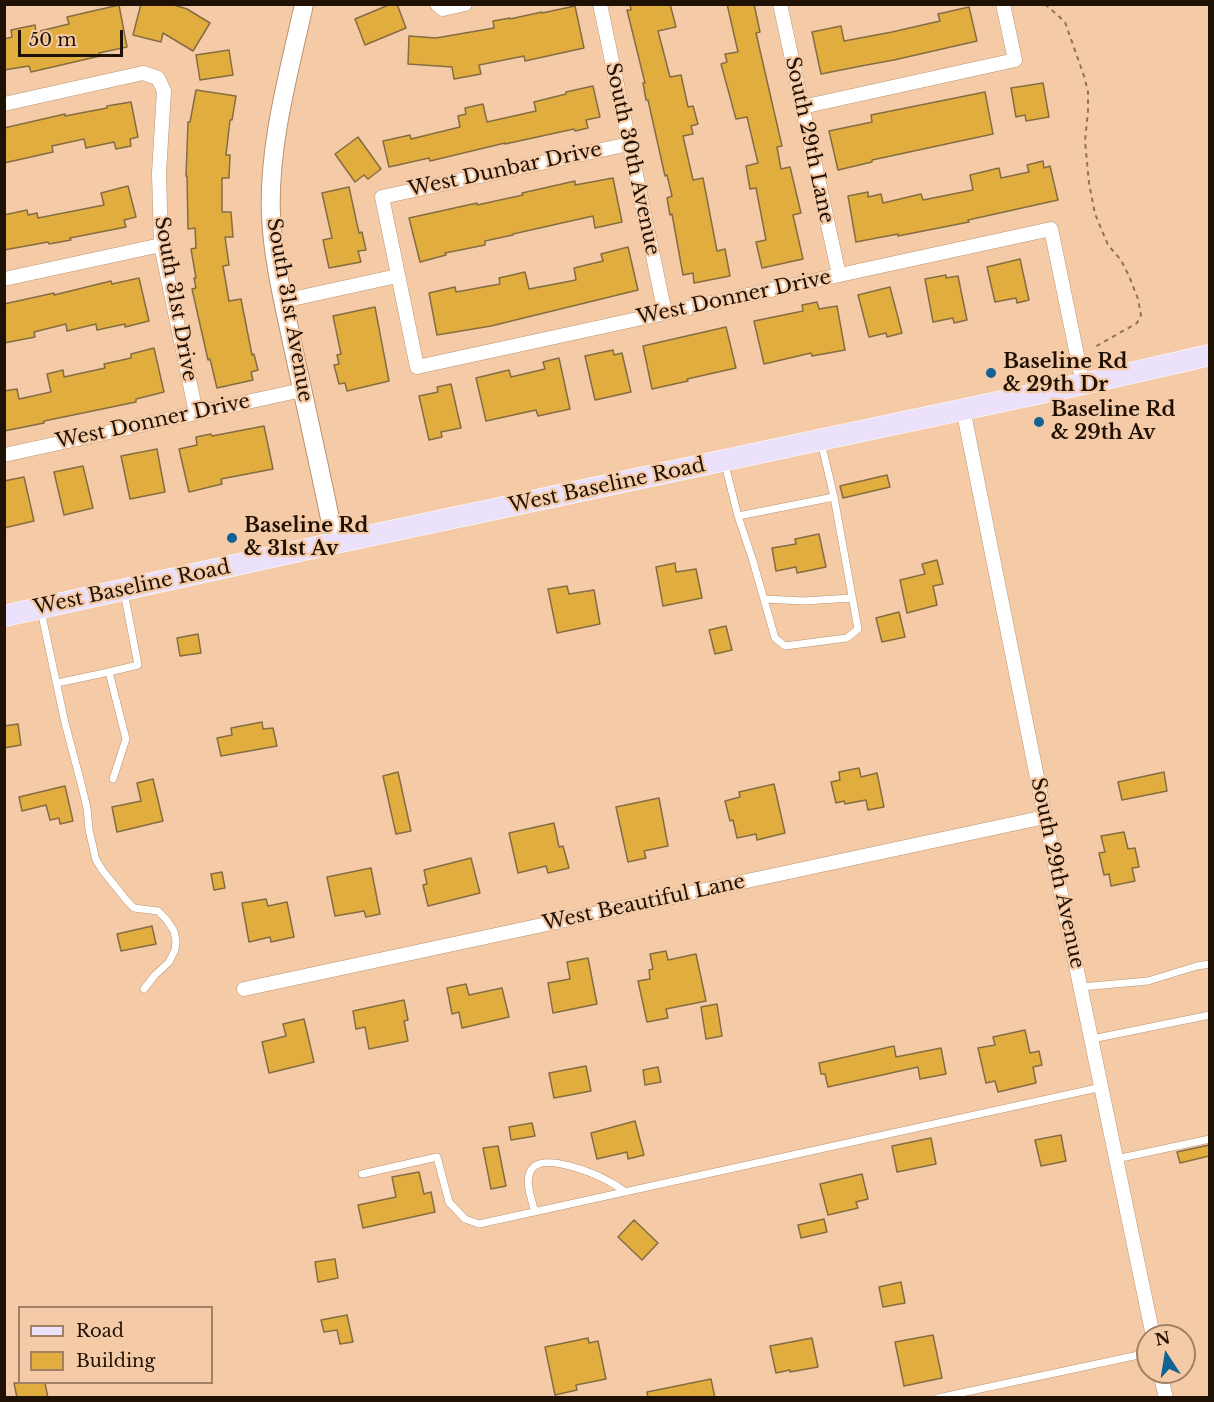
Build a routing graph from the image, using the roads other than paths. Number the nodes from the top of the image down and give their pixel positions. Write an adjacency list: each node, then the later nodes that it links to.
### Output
1 (304, 4): 14 (street, South 31st Avenue)
2 (437, 4): 3 (street)
3 (465, 4)
4 (600, 4): 9 (street, South 30th Avenue)
5 (780, 4): 8 (street, South 29th Lane)
6 (1003, 4): 8 (street)
7 (4, 104): 10 (street, South 31st Drive)
8 (802, 107): 11 (street, South 29th Lane)
9 (629, 144): 12 (street, West Dunbar Drive); 15 (street, South 30th Avenue)
10 (161, 245): 13 (street); 20 (street, South 31st Drive)
11 (839, 275): 15 (street, West Donner Drive); 17 (street, West Donner Drive)
12 (397, 276): 14 (street); 15 (street, West Donner Drive)
13 (4, 279)
14 (284, 301): 18 (street, South 31st Avenue)
15 (665, 313)
16 (1209, 355): 17 (main road, West Baseline Road)
17 (1083, 384): 19 (main road, West Baseline Road)
18 (302, 390): 20 (street, West Donner Drive); 26 (street, South 31st Avenue)
19 (963, 410): 21 (main road, West Baseline Road); 35 (street, South 29th Avenue)
20 (196, 413): 22 (street, West Donner Drive)
21 (820, 440): 23 (main road, West Baseline Road); 24 (lane)
22 (4, 455)
23 (724, 461): 25 (lane); 26 (main road, West Baseline Road)
24 (834, 497): 25 (lane); 28 (lane)
25 (738, 516): 29 (lane)
26 (335, 543): 27 (main road, West Baseline Road)
27 (123, 590): 30 (main road, West Baseline Road); 32 (lane)
28 (852, 598): 29 (lane); 29 (lane)
29 (764, 599)
30 (41, 608): 31 (main road, West Baseline Road); 33 (lane)
31 (4, 616)
32 (109, 672): 33 (lane); 34 (lane)
33 (57, 683): 38 (lane)
34 (113, 779)
35 (1045, 817): 37 (street, South 29th Avenue); 39 (street, West Beautiful Lane)
36 (1209, 964): 37 (lane)
37 (1081, 987): 41 (street, South 29th Avenue)
38 (144, 989)
39 (244, 989)
40 (1209, 1015): 41 (lane)
41 (1092, 1039): 42 (street, South 29th Avenue)
42 (1102, 1088): 44 (street, South 29th Avenue); 46 (lane)
43 (1209, 1139): 44 (lane)
44 (1116, 1159): 48 (street, South 29th Avenue)
45 (362, 1174): 47 (lane)
46 (626, 1192): 47 (lane); 47 (lane)
47 (535, 1212)
48 (1150, 1324)
49 (1136, 1356): 50 (lane)
50 (938, 1398)

